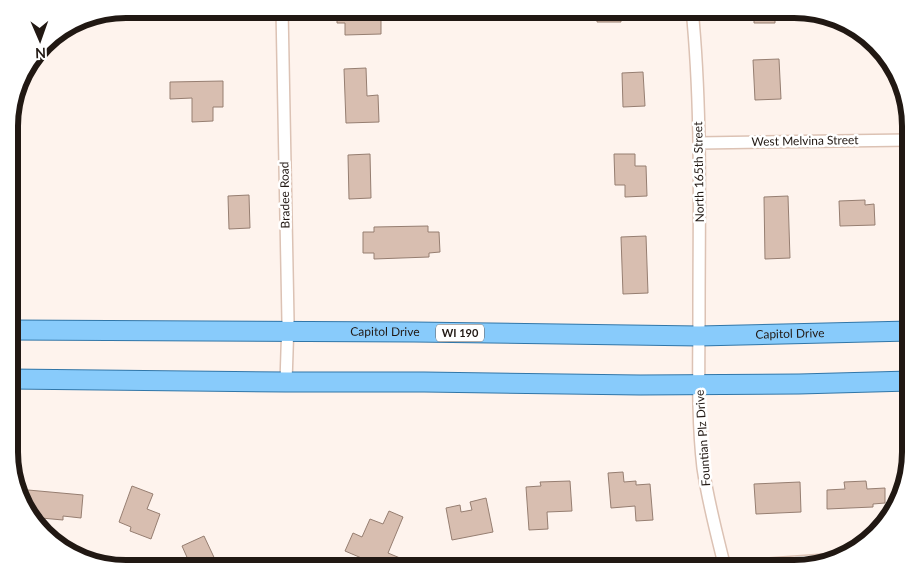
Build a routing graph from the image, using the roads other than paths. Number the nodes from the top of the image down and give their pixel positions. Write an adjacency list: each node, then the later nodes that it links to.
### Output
1 (282, 18): 7 (street, Bradee Road)
2 (693, 18): 4 (street, North 165th Street)
3 (901, 140): 4 (street, West Melvina Street)
4 (699, 143): 8 (street, North 165th Street)
5 (18, 330): 7 (main road, Capitol Drive / WI 190)
6 (901, 331): 8 (main road, Capitol Drive / WI 190)
7 (287, 332): 8 (main road, Capitol Drive / WI 190); 11 (street, Bradee Road)
8 (700, 336): 12 (street, Fountian Plz Drive)
9 (18, 379): 11 (main road)
10 (901, 381): 12 (main road)
11 (286, 382): 12 (main road)
12 (699, 384): 13 (street, Fountian Plz Drive)
13 (723, 559)

